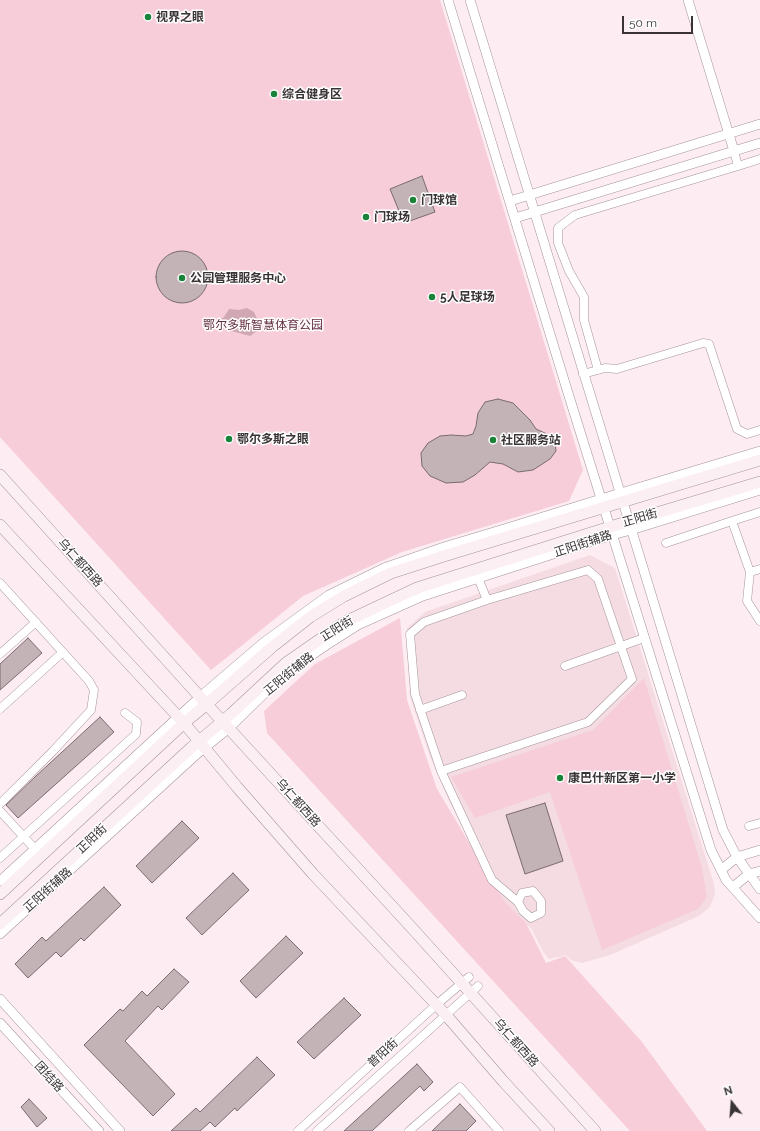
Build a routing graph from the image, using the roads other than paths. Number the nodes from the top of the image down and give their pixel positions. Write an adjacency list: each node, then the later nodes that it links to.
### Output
1 (448, 0): 11 (street)
2 (470, 0): 10 (street)
3 (688, 0): 5 (street)
4 (760, 124): 5 (street)
5 (728, 134): 7 (street); 10 (street)
6 (760, 143): 7 (street)
7 (734, 151): 9 (street); 12 (street)
8 (760, 159): 9 (street)
9 (738, 166): 14 (street)
10 (528, 195): 11 (street); 12 (street)
11 (510, 201): 13 (street)
12 (534, 212): 13 (street); 15 (street)
13 (515, 218): 23 (street)
14 (598, 370): 15 (street); 16 (street)
15 (583, 374): 22 (street)
16 (760, 430)
17 (760, 451): 22 (street)
18 (760, 460): 22 (main road)
19 (0, 475): 45 (main road, 乌仁都西路)
20 (760, 482): 27 (main road, 正阳街)
21 (760, 490): 27 (street)
22 (621, 498): 23 (main road); 27 (street)
23 (602, 503): 28 (street); 45 (main road)
24 (760, 512): 25 (street)
25 (732, 521): 29 (street); 31 (street)
26 (0, 525): 49 (main road)
27 (630, 526): 28 (main road, 正阳街); 60 (street)
28 (611, 531): 32 (street, 正阳街辅路); 39 (street); 50 (main road, 正阳街)
29 (666, 543)
30 (760, 569): 31 (street)
31 (750, 572): 37 (street)
32 (478, 578): 36 (street); 50 (street, 正阳街辅路)
33 (0, 583): 34 (street)
34 (7, 590): 35 (street); 38 (street)
35 (0, 596)
36 (487, 600): 40 (street); 47 (street)
37 (760, 621)
38 (36, 622): 41 (street); 42 (street)
39 (644, 638): 40 (street); 62 (street)
40 (621, 646): 43 (street); 52 (street)
41 (63, 652): 46 (street); 53 (street)
42 (0, 654)
43 (565, 666)
44 (462, 695): 47 (street)
45 (204, 701): 49 (main road); 50 (main road, 乌仁都西路)
46 (0, 709)
47 (420, 710): 52 (street)
48 (125, 713): 57 (street)
49 (181, 720): 51 (main road); 58 (street); 68 (main road)
50 (226, 724): 51 (main road, 正阳街); 73 (main road, 乌仁都西路)
51 (202, 745): 71 (main road, 正阳街); 72 (street, 正阳街辅路); 76 (main road)
52 (441, 771): 69 (street)
53 (0, 804)
54 (0, 811): 57 (street)
55 (760, 823): 56 (street)
56 (749, 826)
57 (23, 837): 58 (street); 61 (street)
58 (35, 849): 65 (street)
59 (760, 850): 60 (street)
60 (737, 857): 62 (street); 64 (street)
61 (0, 858)
62 (721, 870): 66 (street)
63 (760, 871): 64 (street)
64 (749, 874): 66 (street); 67 (street)
65 (0, 881)
66 (733, 887): 70 (street)
67 (760, 889)
68 (0, 894)
69 (518, 902)
70 (760, 918)
71 (0, 924)
72 (0, 934)
73 (465, 980): 74 (main road, 乌仁都西路); 76 (street, 普阳街)
74 (474, 989): 77 (street, 普阳街); 86 (main road, 乌仁都西路)
75 (0, 999): 80 (street)
76 (436, 1005): 77 (main road); 81 (street, 普阳街)
77 (446, 1015): 82 (street, 普阳街); 85 (main road)
78 (0, 1023): 79 (street, 团结路)
79 (99, 1131)
80 (120, 1131)
81 (298, 1131)
82 (317, 1131)
83 (409, 1131): 84 (street)
84 (499, 1131)
85 (549, 1131)
86 (595, 1131)

